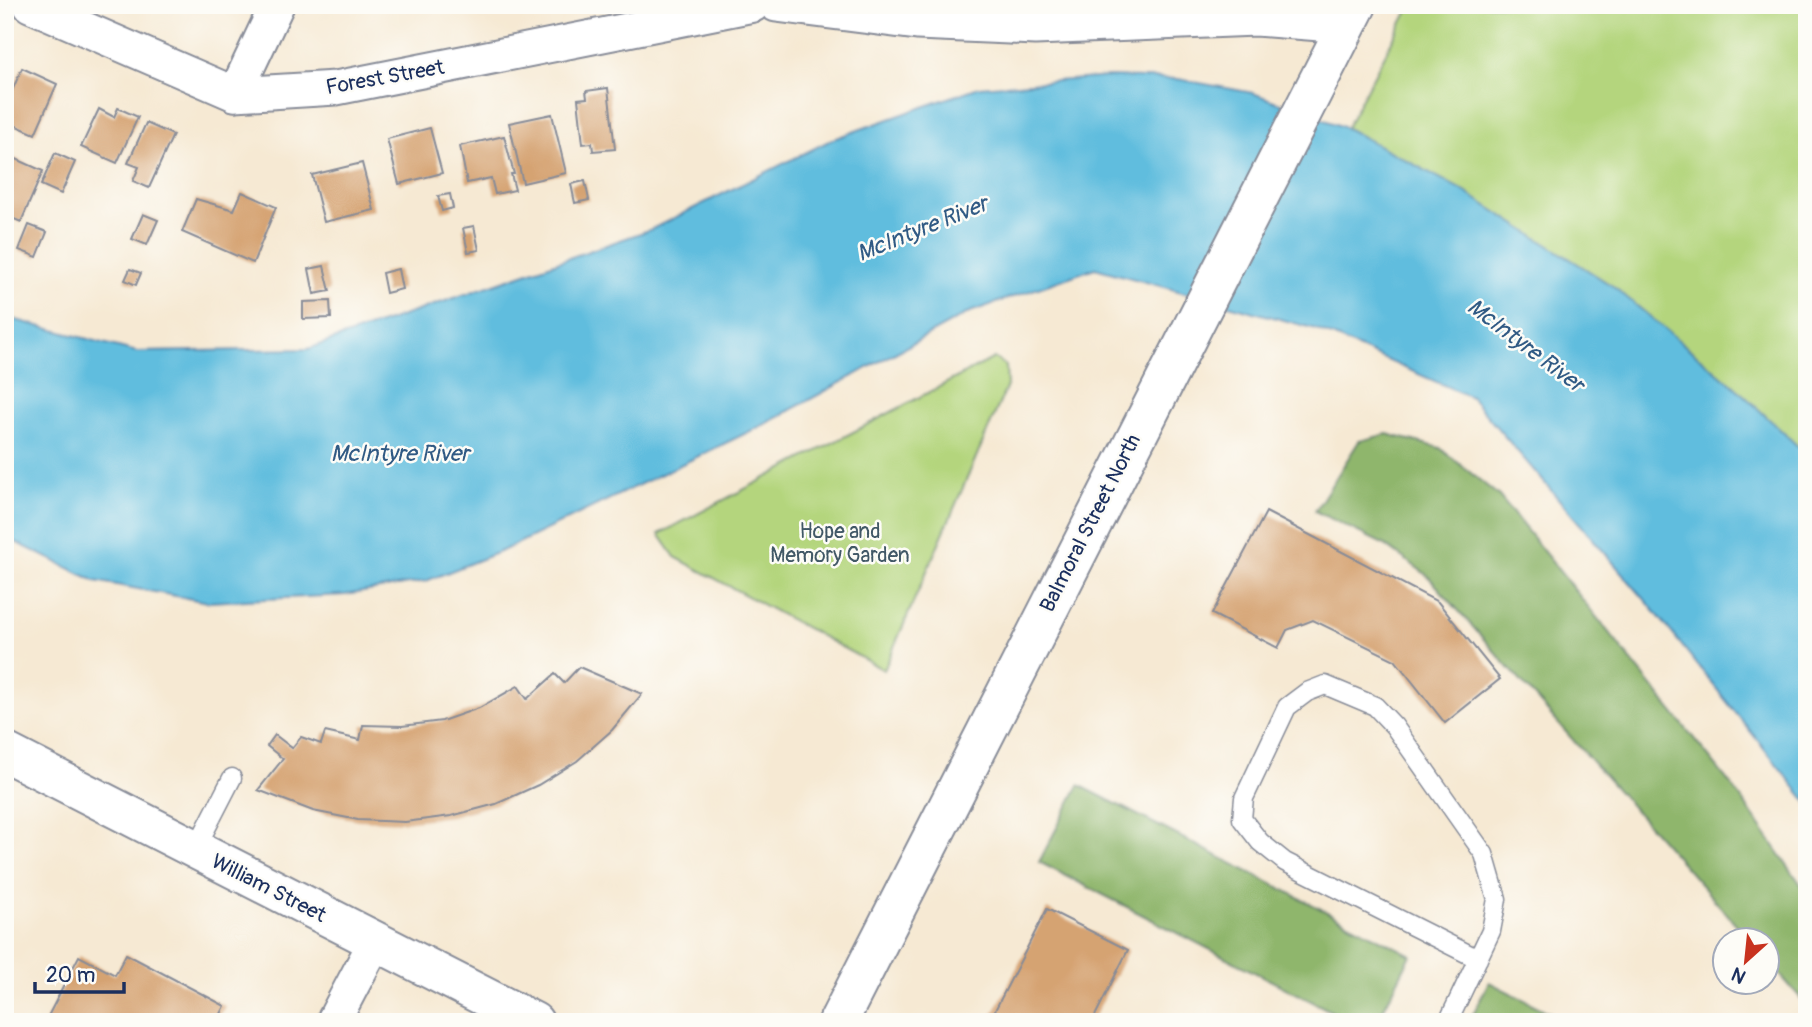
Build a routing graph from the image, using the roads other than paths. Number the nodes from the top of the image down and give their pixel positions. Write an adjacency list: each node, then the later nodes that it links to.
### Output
1 (30, 5): 6 (street, Forest Street)
2 (277, 5): 6 (street)
3 (753, 5): 6 (street, Forest Street)
4 (776, 5): 5 (street)
5 (1351, 15): 14 (main road, Balmoral Street North)
6 (235, 94)
7 (5, 752): 9 (main road, William Street)
8 (232, 778): 9 (lane)
9 (195, 850): 10 (main road, William Street)
10 (374, 942): 12 (street); 13 (main road, William Street)
11 (1478, 959): 11 (lane); 15 (lane)
12 (333, 1022)
13 (534, 1022)
14 (838, 1022)
15 (1448, 1022)

